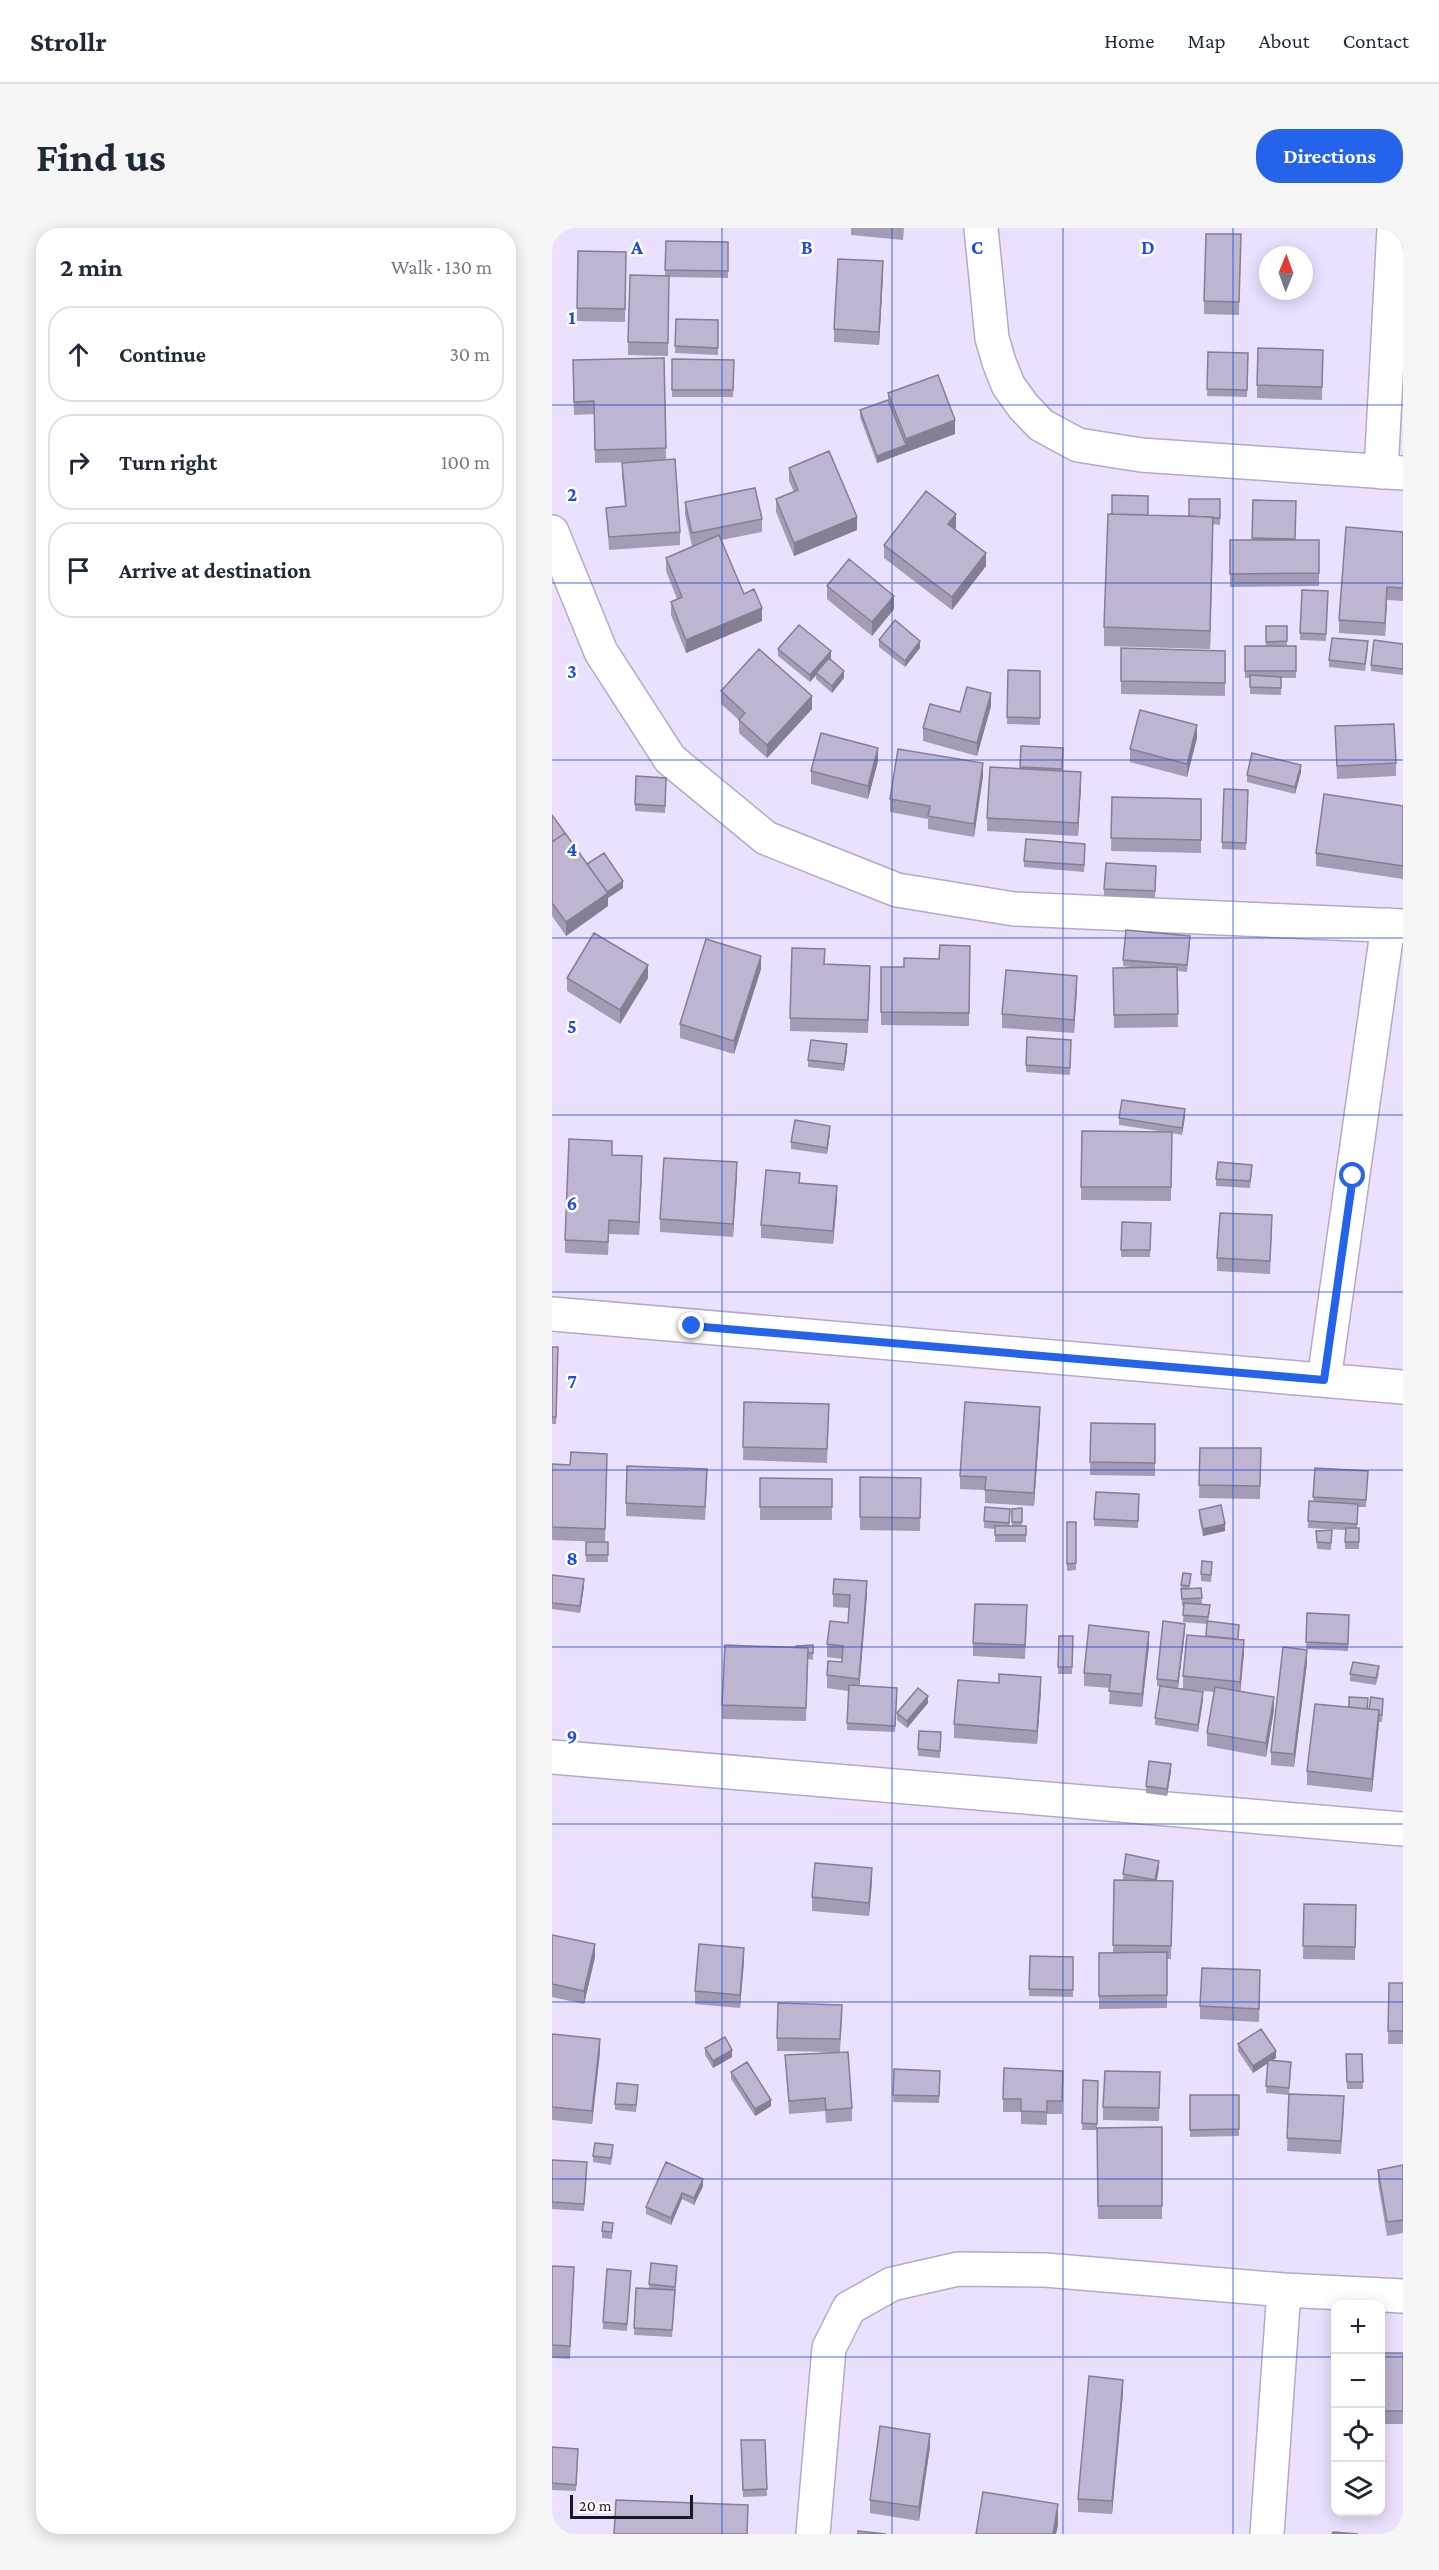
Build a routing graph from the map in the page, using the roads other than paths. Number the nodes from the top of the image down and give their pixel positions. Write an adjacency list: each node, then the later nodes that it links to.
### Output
1 (981, 228): 3 (street)
2 (1394, 228): 3 (street)
3 (1392, 472)
4 (552, 532): 5 (street)
5 (1396, 926): 7 (street)
6 (552, 1314): 7 (street)
7 (1324, 1380): 8 (street)
8 (1403, 1387)
9 (552, 1757): 10 (street)
10 (1403, 1829)
11 (1284, 2289): 12 (street); 13 (street); 14 (street)
12 (1403, 2296)
13 (813, 2534)
14 (1267, 2534)

